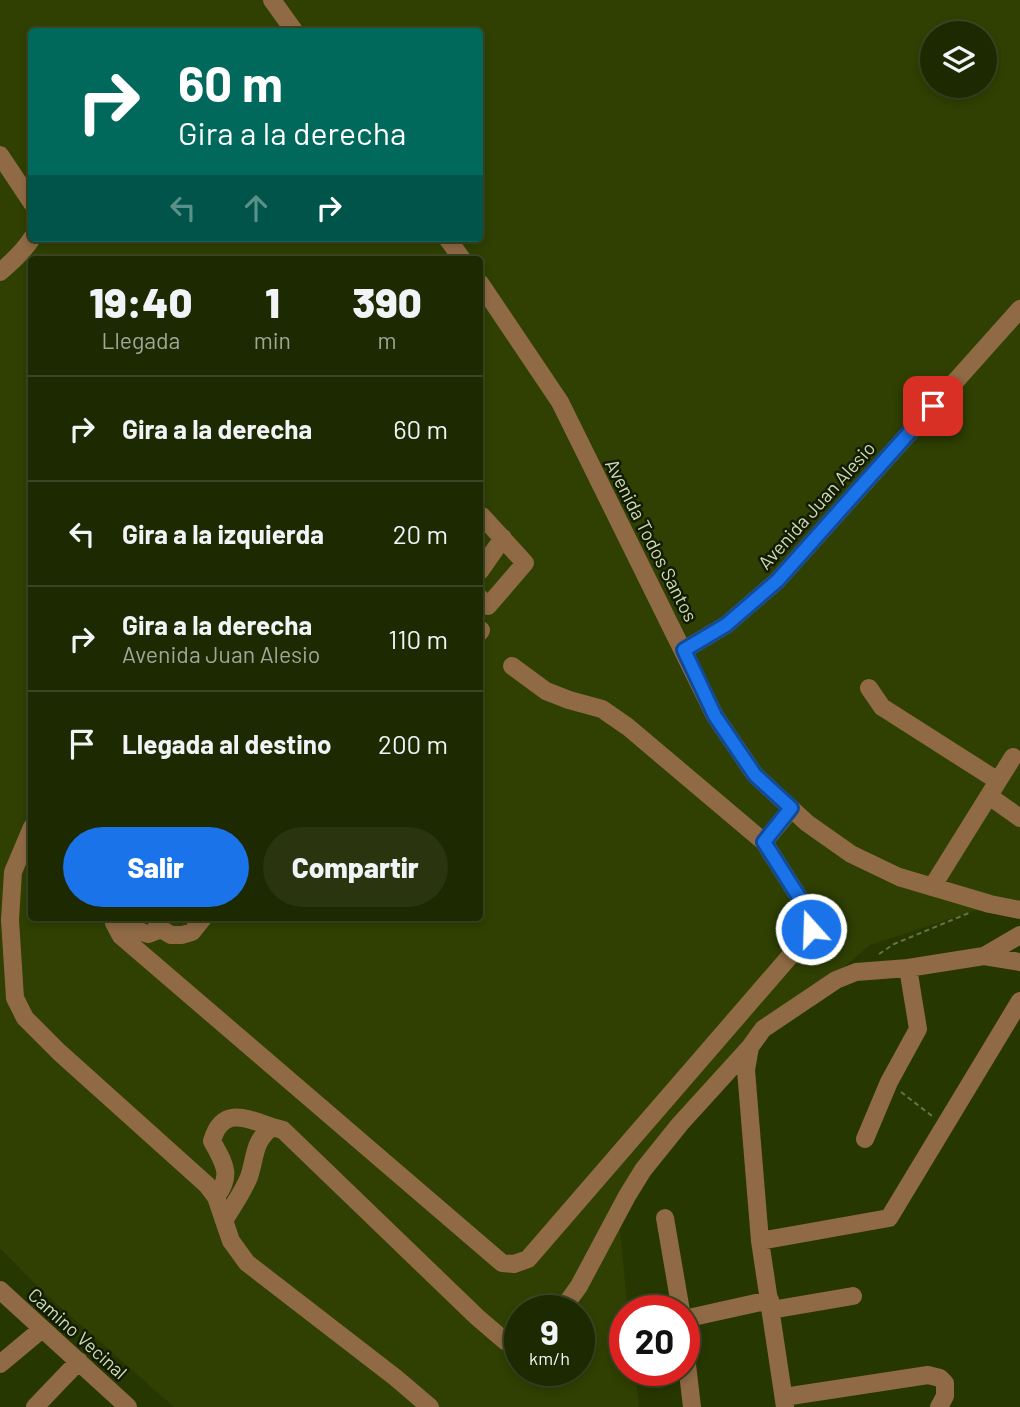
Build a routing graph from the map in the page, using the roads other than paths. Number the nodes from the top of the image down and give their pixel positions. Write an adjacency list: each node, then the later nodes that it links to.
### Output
1 (272, 0): 2 (street)
2 (292, 28)
3 (0, 155): 4 (street)
4 (28, 196)
5 (30, 242): 6 (street)
6 (0, 272)
7 (483, 290): 13 (street, Avenida Todos Santos)
8 (1020, 309): 13 (street, Avenida Juan Alesio)
9 (483, 517): 10 (street)
10 (503, 538): 11 (street); 12 (street)
11 (483, 567)
12 (483, 601)
13 (684, 650): 19 (street, Avenida Todos Santos)
14 (512, 666): 22 (street)
15 (869, 688): 17 (street)
16 (1013, 757): 17 (street)
17 (998, 780): 18 (street)
18 (989, 796): 20 (street); 23 (street)
19 (791, 808): 22 (street); 23 (street, Avenida Todos Santos)
20 (1020, 818)
21 (28, 836): 37 (street)
22 (764, 842): 25 (street)
23 (932, 887): 24 (street, Avenida Todos Santos)
24 (1020, 910)
25 (114, 921)
26 (117, 921): 28 (street)
27 (201, 921): 28 (street)
28 (158, 923)
29 (1020, 935): 30 (street)
30 (984, 956): 31 (street); 32 (street)
31 (1020, 962)
32 (908, 968): 34 (street); 36 (street)
33 (1020, 1001): 40 (street)
34 (750, 1047): 40 (street); 42 (street)
35 (272, 1127): 37 (street); 39 (street); 48 (street)
36 (865, 1139)
37 (216, 1197): 39 (street)
38 (665, 1218): 43 (street)
39 (224, 1221): 55 (street)
40 (760, 1241): 45 (street)
41 (1, 1292): 47 (street, Camino Vecinal)
42 (573, 1295)
43 (678, 1295)
44 (853, 1296): 45 (street)
45 (770, 1305): 46 (street); 52 (street)
46 (700, 1316)
47 (42, 1329): 49 (street, Camino Vecinal); 50 (street)
48 (504, 1340)
49 (79, 1361): 53 (street); 54 (street, Camino Vecinal)
50 (0, 1364)
51 (690, 1386): 56 (street)
52 (785, 1402): 57 (street)
53 (35, 1407)
54 (128, 1407)
55 (430, 1407)
56 (692, 1407)
57 (939, 1407)

